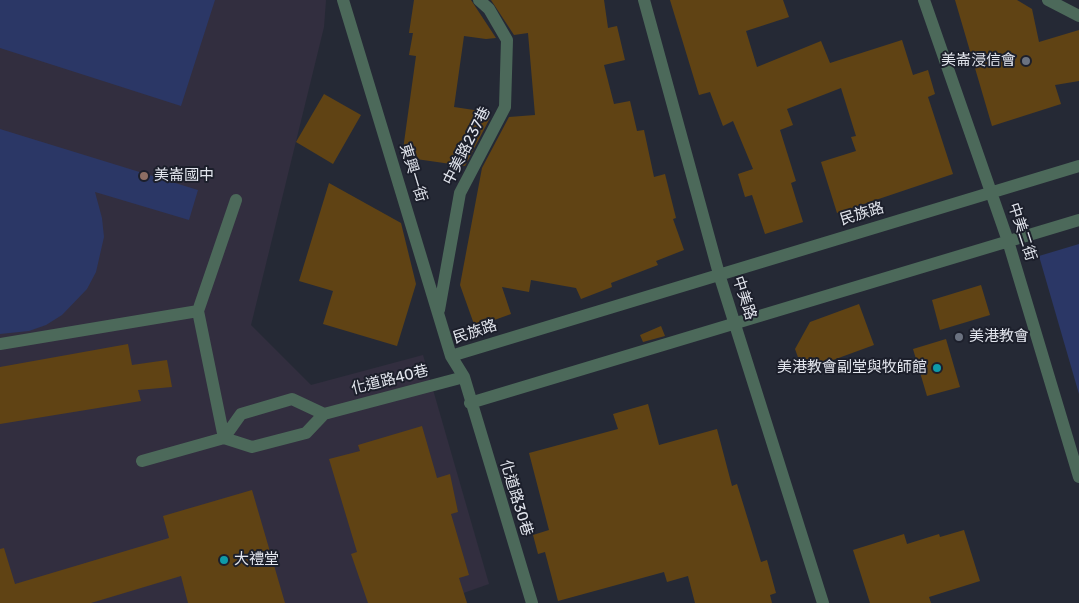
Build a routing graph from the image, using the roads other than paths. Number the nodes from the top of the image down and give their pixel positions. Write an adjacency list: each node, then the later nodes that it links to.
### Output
1 (343, 0): 14 (street, 東興一街)
2 (479, 0): 14 (street, 中美路237巷)
3 (644, 0): 12 (street, 中美路)
4 (924, 0): 8 (street, 中美二街)
5 (1048, 0): 6 (street)
6 (1079, 16)
7 (1079, 166): 8 (street, 民族路)
8 (991, 192): 11 (street, 中美二街); 12 (street, 民族路)
9 (236, 200): 13 (street)
10 (1079, 220): 11 (street)
11 (1008, 241): 15 (street); 23 (street, 中美二街)
12 (718, 274): 15 (street, 中美路); 17 (street, 民族路)
13 (198, 310): 16 (street); 21 (street)
14 (438, 314): 17 (street, 東興一街)
15 (735, 323): 19 (street); 25 (street, 中美路)
16 (0, 344)
17 (451, 356): 18 (street, 民族路)
18 (464, 377): 19 (street, 民族路); 20 (street, 化道路40巷)
19 (470, 402): 24 (street, 化道路30巷)
20 (324, 414): 21 (street); 21 (street)
21 (224, 438): 22 (street)
22 (142, 461)
23 (1079, 477)
24 (532, 603)
25 (823, 603)

